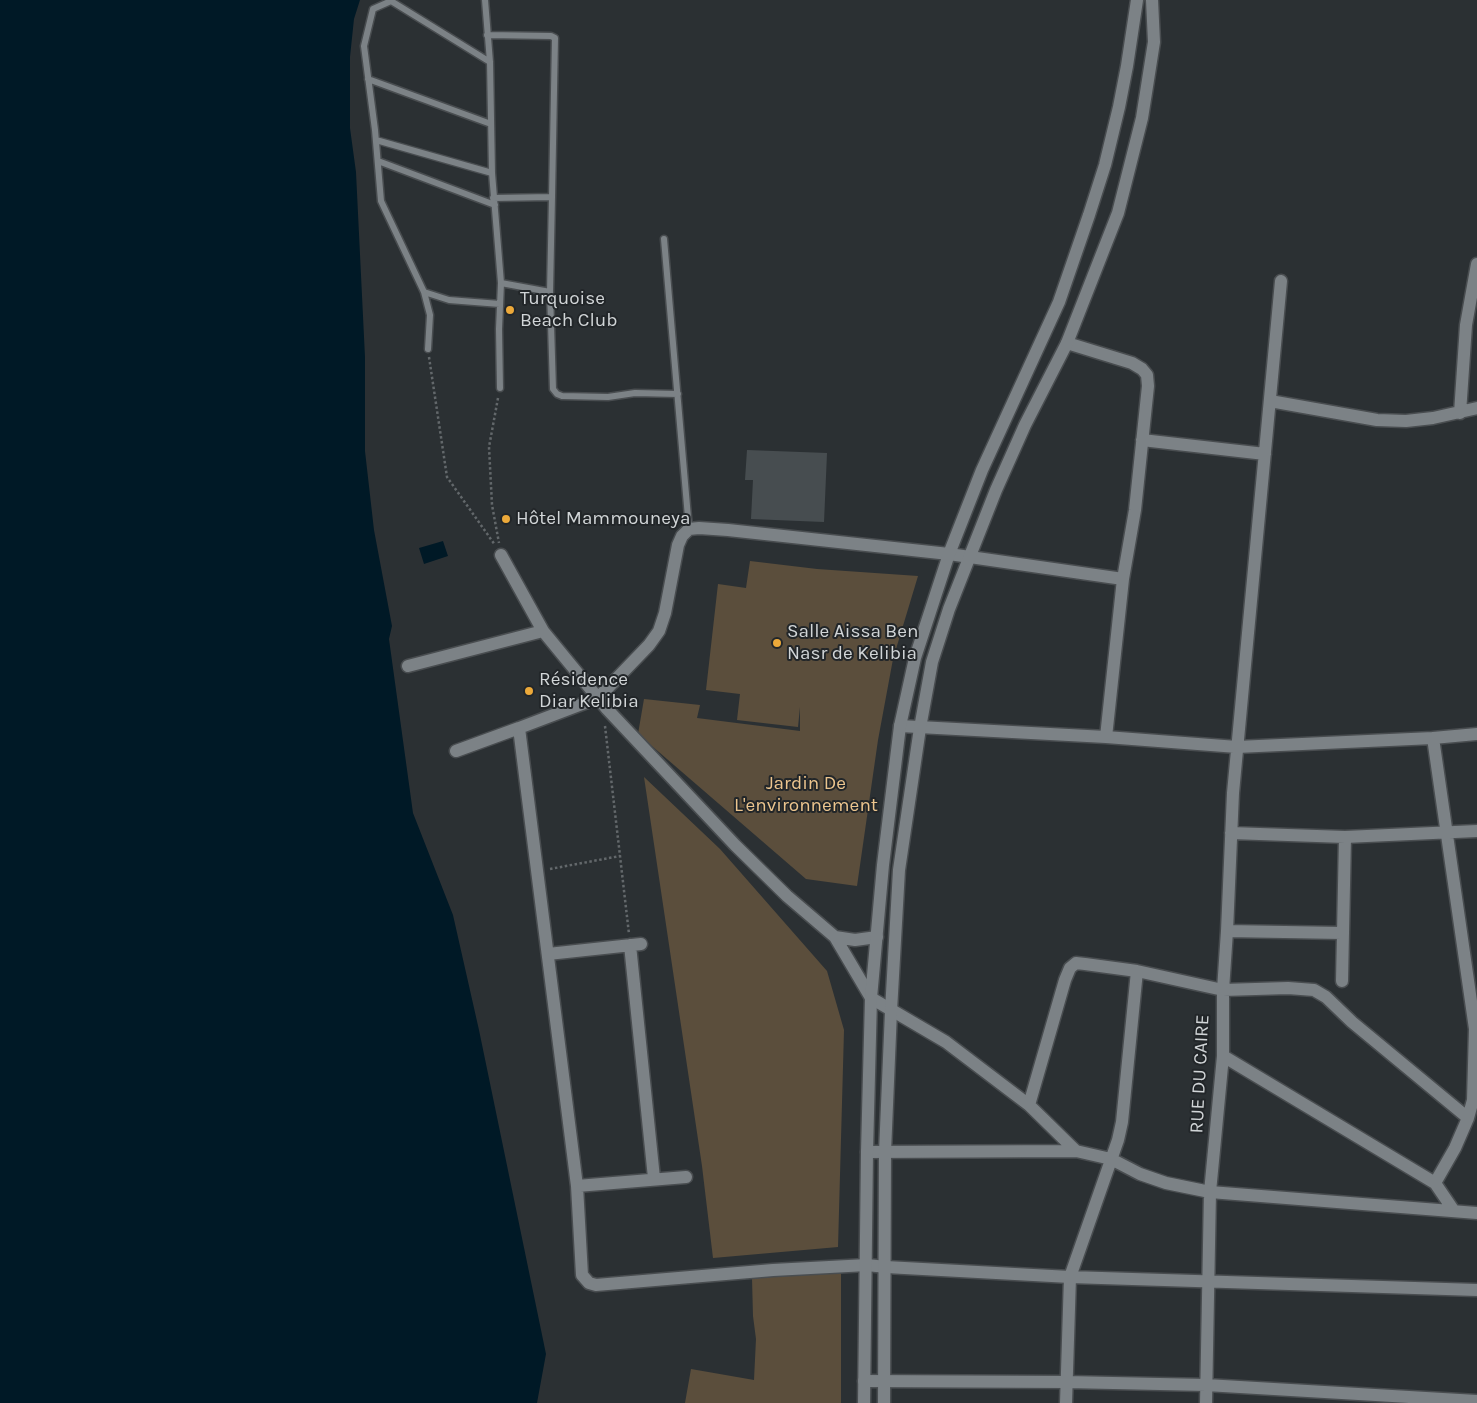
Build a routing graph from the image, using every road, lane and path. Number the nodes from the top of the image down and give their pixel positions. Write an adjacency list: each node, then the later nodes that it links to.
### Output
1 (485, 0): 4 (lane)
2 (1137, 0): 30 (street)
3 (1152, 0): 20 (street)
4 (487, 35): 5 (lane); 11 (lane)
5 (490, 62): 6 (lane); 7 (lane)
6 (368, 79): 7 (lane); 8 (lane)
7 (491, 124): 10 (lane)
8 (376, 140): 9 (lane); 10 (lane)
9 (378, 161): 12 (lane); 17 (lane)
10 (492, 173): 12 (lane)
11 (552, 197): 12 (lane); 18 (lane)
12 (494, 201): 16 (lane)
13 (664, 239): 23 (lane)
14 (1477, 264): 26 (street)
15 (1281, 281): 24 (street, RUE DU CAIRE)
16 (501, 283): 18 (lane); 19 (lane)
17 (424, 292): 19 (lane); 21 (lane)
18 (550, 292): 23 (lane)
19 (500, 304): 22 (lane)
20 (1067, 343): 27 (street); 32 (street)
21 (428, 349): 31 (path)
22 (500, 388): 31 (path)
23 (678, 394): 29 (lane)
24 (1270, 401): 26 (street); 28 (street, RUE DU CAIRE)
25 (1477, 408): 26 (street)
26 (1460, 413)
27 (1142, 440): 28 (street); 33 (street)
28 (1265, 454): 44 (street, RUE DU CAIRE)
29 (689, 530): 30 (street); 36 (street)
30 (948, 554): 32 (street); 38 (street)
31 (501, 555): 34 (street)
32 (969, 558): 33 (street); 40 (street)
33 (1123, 579): 42 (street)
34 (543, 631): 35 (street); 36 (street)
35 (408, 666)
36 (598, 698): 37 (street); 39 (street)
37 (607, 709): 50 (path); 54 (street)
38 (900, 726): 40 (street); 55 (street)
39 (519, 728): 45 (street); 51 (street)
40 (920, 728): 42 (street); 62 (street)
41 (1477, 734): 43 (street)
42 (1106, 737): 44 (street)
43 (1433, 738): 44 (street); 48 (street)
44 (1237, 747): 47 (street, RUE DU CAIRE)
45 (456, 751)
46 (1477, 831): 48 (street)
47 (1231, 833): 49 (street); 52 (street, RUE DU CAIRE)
48 (1446, 833): 49 (street); 63 (street)
49 (1345, 837): 53 (street)
50 (620, 856): 51 (path); 56 (path)
51 (537, 872): 57 (street)
52 (1227, 931): 53 (street); 60 (street, RUE DU CAIRE)
53 (1342, 934): 59 (street)
54 (835, 937): 55 (street); 61 (street)
55 (877, 937): 61 (street)
56 (636, 944): 57 (street); 72 (street)
57 (548, 954): 74 (street)
58 (1137, 971): 60 (street); 65 (street); 70 (street)
59 (1342, 981)
60 (1223, 990): 64 (street, RUE DU CAIRE); 66 (street)
61 (871, 998): 62 (street); 68 (street)
62 (891, 1011): 65 (street); 69 (street)
63 (1476, 1029): 66 (street)
64 (1223, 1056): 73 (street); 75 (street, RUE DU CAIRE)
65 (1028, 1105): 67 (street)
66 (1468, 1118): 73 (street)
67 (1076, 1151): 69 (street); 70 (street)
68 (867, 1152): 69 (street); 78 (street)
69 (885, 1152): 79 (street)
70 (1111, 1159): 75 (street); 80 (street)
71 (686, 1177): 72 (street)
72 (654, 1178): 74 (street)
73 (1435, 1183): 76 (street)
74 (577, 1186): 78 (street)
75 (1210, 1192): 76 (street); 81 (street, RUE DU CAIRE)
76 (1454, 1211): 77 (street)
77 (1477, 1213)
78 (867, 1265): 79 (street); 84 (street)
79 (886, 1268): 80 (street); 83 (street)
80 (1070, 1277): 81 (street); 85 (street)
81 (1208, 1281): 82 (street); 86 (street, RUE DU CAIRE)
82 (1477, 1290)
83 (884, 1380): 84 (street); 85 (street); 89 (street)
84 (864, 1381): 88 (street)
85 (1066, 1382): 86 (street); 90 (street)
86 (1206, 1385): 87 (street); 91 (street, RUE DU CAIRE)
87 (1477, 1401)
88 (864, 1403)
89 (884, 1403)
90 (1066, 1403)
91 (1206, 1403)

